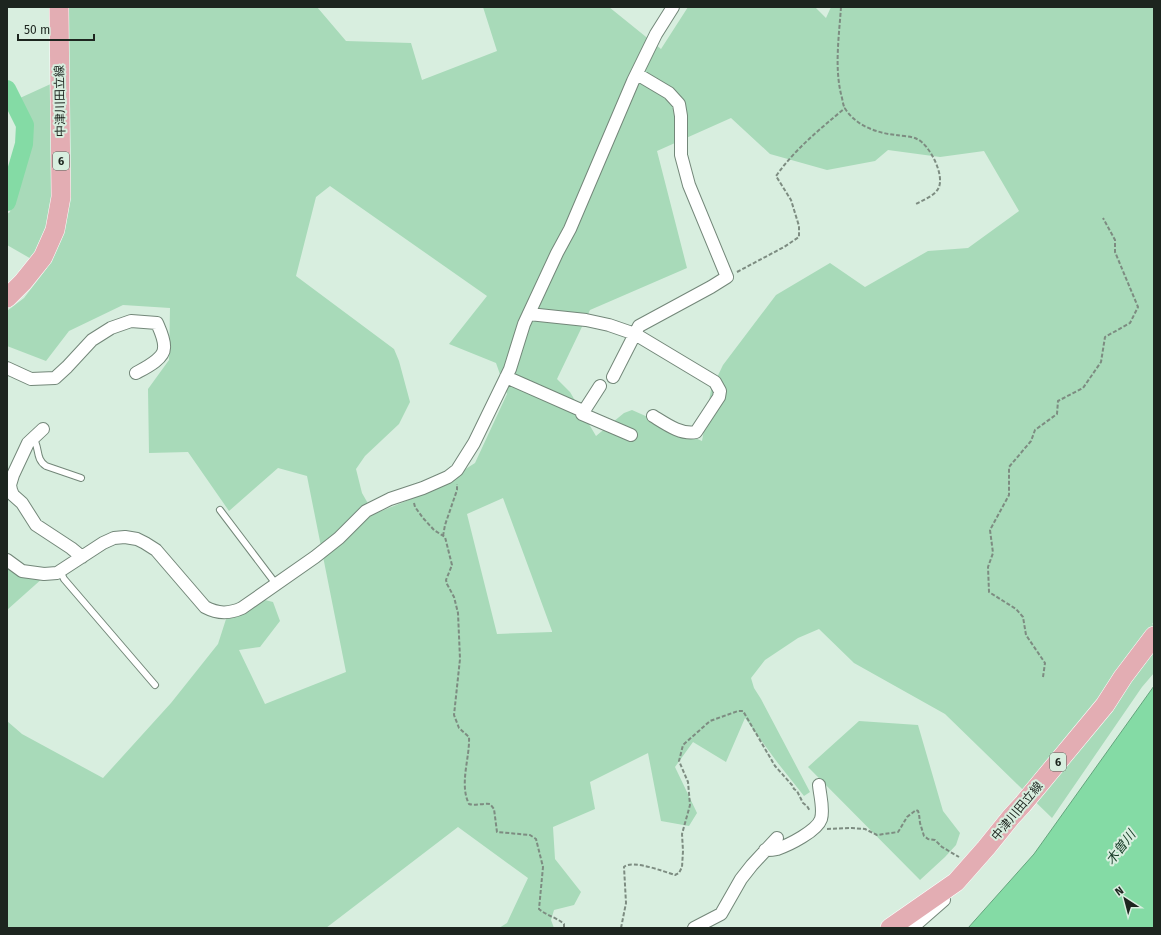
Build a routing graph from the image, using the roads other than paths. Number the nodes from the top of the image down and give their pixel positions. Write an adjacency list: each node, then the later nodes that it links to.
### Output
1 (59, 7): 4 (main road, 中津川田立線 / 6)
2 (673, 7): 3 (street)
3 (637, 74): 5 (street); 6 (street)
4 (7, 298)
5 (528, 314): 6 (street); 9 (street)
6 (635, 334): 10 (street); 13 (street)
7 (7, 368): 8 (street)
8 (136, 373)
9 (506, 377): 12 (street); 22 (street)
10 (613, 377)
11 (600, 386): 12 (street)
12 (584, 411): 15 (street)
13 (653, 416)
14 (43, 430): 16 (street)
15 (631, 435)
16 (33, 438): 17 (lane); 19 (street)
17 (81, 478)
18 (220, 510): 22 (lane)
19 (82, 557): 21 (street); 22 (street)
20 (7, 560): 21 (street)
21 (60, 571): 24 (lane)
22 (276, 584)
23 (1154, 636): 28 (main road, 中津川田立線 / 6)
24 (155, 685)
25 (819, 785): 27 (street)
26 (777, 838): 27 (street)
27 (765, 850): 29 (street)
28 (902, 926)
29 (694, 928)

